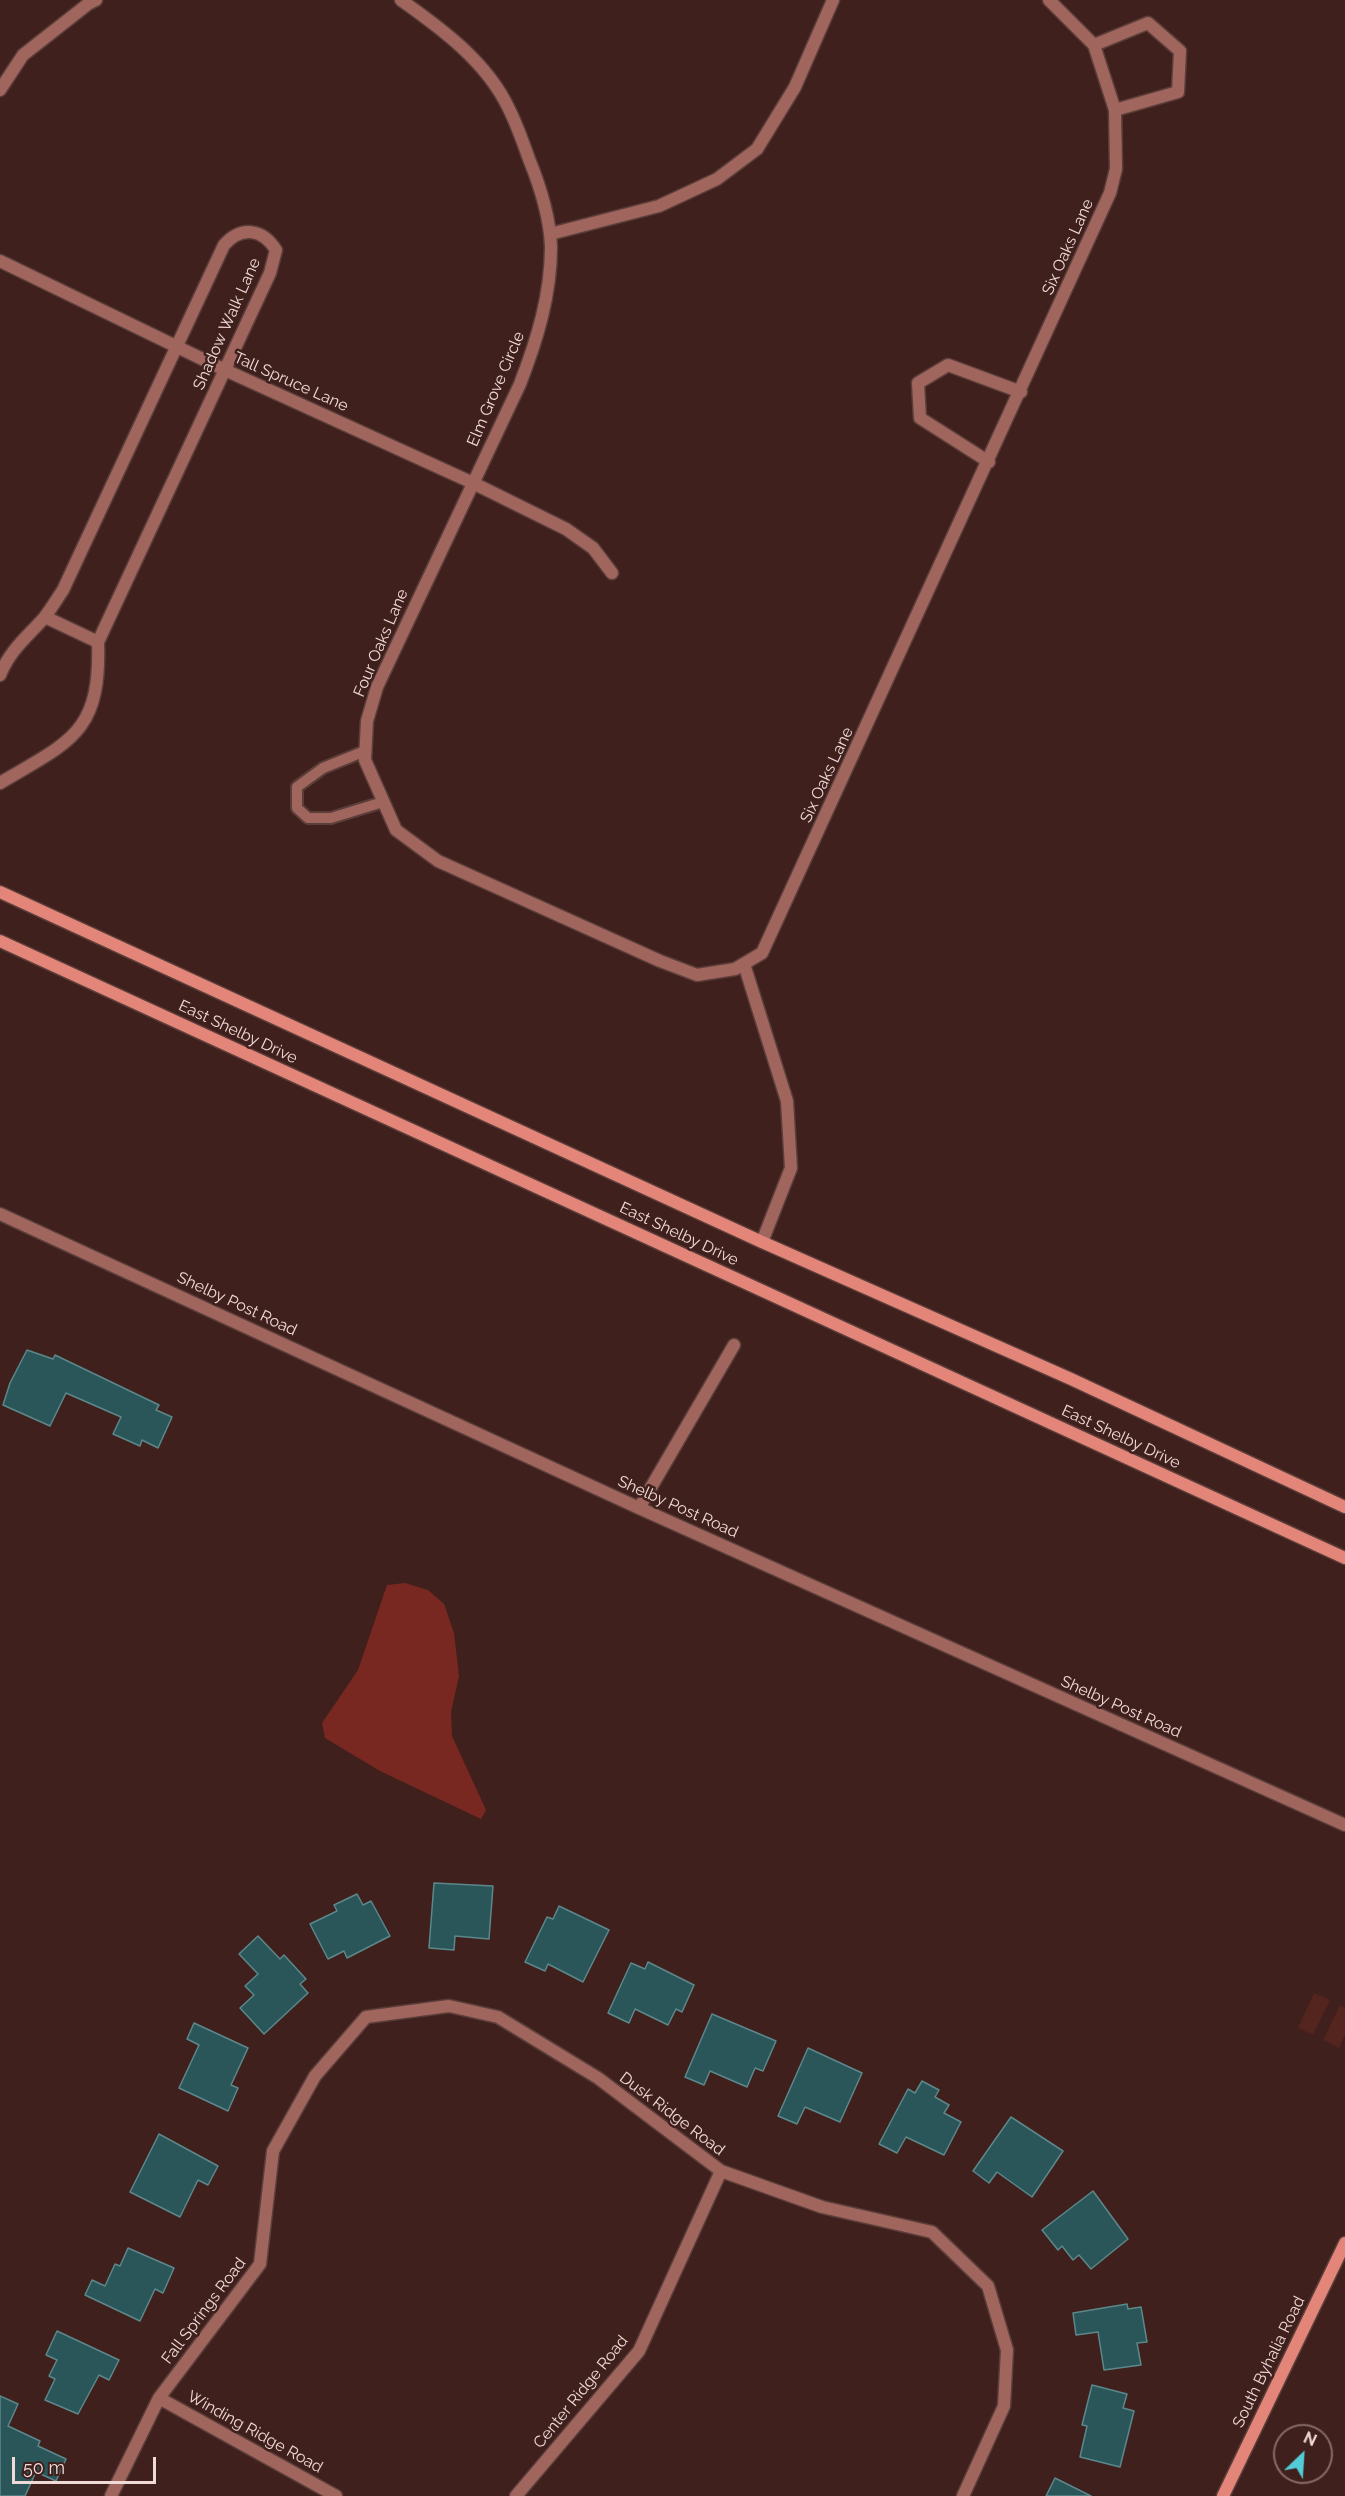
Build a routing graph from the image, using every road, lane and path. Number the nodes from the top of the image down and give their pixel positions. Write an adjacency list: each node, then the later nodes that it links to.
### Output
1 (96, 0): 6 (street)
2 (401, 0): 8 (street, Elm Grove Circle)
3 (833, 0): 8 (street)
4 (1049, 0): 5 (street)
5 (1094, 45): 7 (street, Six Oaks Lane); 7 (street)
6 (0, 90)
7 (1115, 110): 12 (street, Six Oaks Lane)
8 (550, 234): 14 (street, Elm Grove Circle)
9 (0, 261): 10 (street, Tall Spruce Lane)
10 (176, 346): 11 (street, Tall Spruce Lane); 11 (street, Shadow Walk Lane); 16 (street, Shadow Walk Lane)
11 (225, 370): 14 (street, Tall Spruce Lane); 17 (street, Shadow Walk Lane)
12 (1021, 392): 13 (street, Six Oaks Lane); 13 (street)
13 (989, 462): 25 (street, Six Oaks Lane)
14 (473, 483): 15 (street, Tall Spruce Lane); 19 (street, Four Oaks Lane)
15 (612, 573)
16 (45, 617): 17 (street); 18 (street, Shadow Walk Lane)
17 (98, 642): 20 (street, Shadow Walk Lane)
18 (0, 675)
19 (364, 751): 21 (street, Four Oaks Lane); 21 (lane)
20 (0, 782)
21 (383, 802): 23 (street, Four Oaks Lane)
22 (0, 892): 27 (main road, East Shelby Drive)
23 (612, 939): 25 (street, Six Oaks Lane)
24 (0, 941): 31 (main road, East Shelby Drive)
25 (744, 964): 27 (street)
26 (0, 1214): 30 (street, Shelby Post Road)
27 (762, 1242): 29 (main road, East Shelby Drive)
28 (734, 1345): 30 (street)
29 (1345, 1507)
30 (639, 1508): 32 (street, Shelby Post Road)
31 (1345, 1558)
32 (1345, 1825)
33 (366, 2017): 34 (street, Dusk Ridge Road); 36 (street, Fall Springs Road)
34 (721, 2171): 39 (street, Center Ridge Road); 40 (street, Dusk Ridge Road)
35 (1345, 2243): 41 (main road, South Byhalia Road)
36 (159, 2398): 37 (street, Fall Springs Road); 38 (street, Winding Ridge Road)
37 (111, 2496)
38 (336, 2496)
39 (516, 2496)
40 (963, 2496)
41 (1223, 2496)

